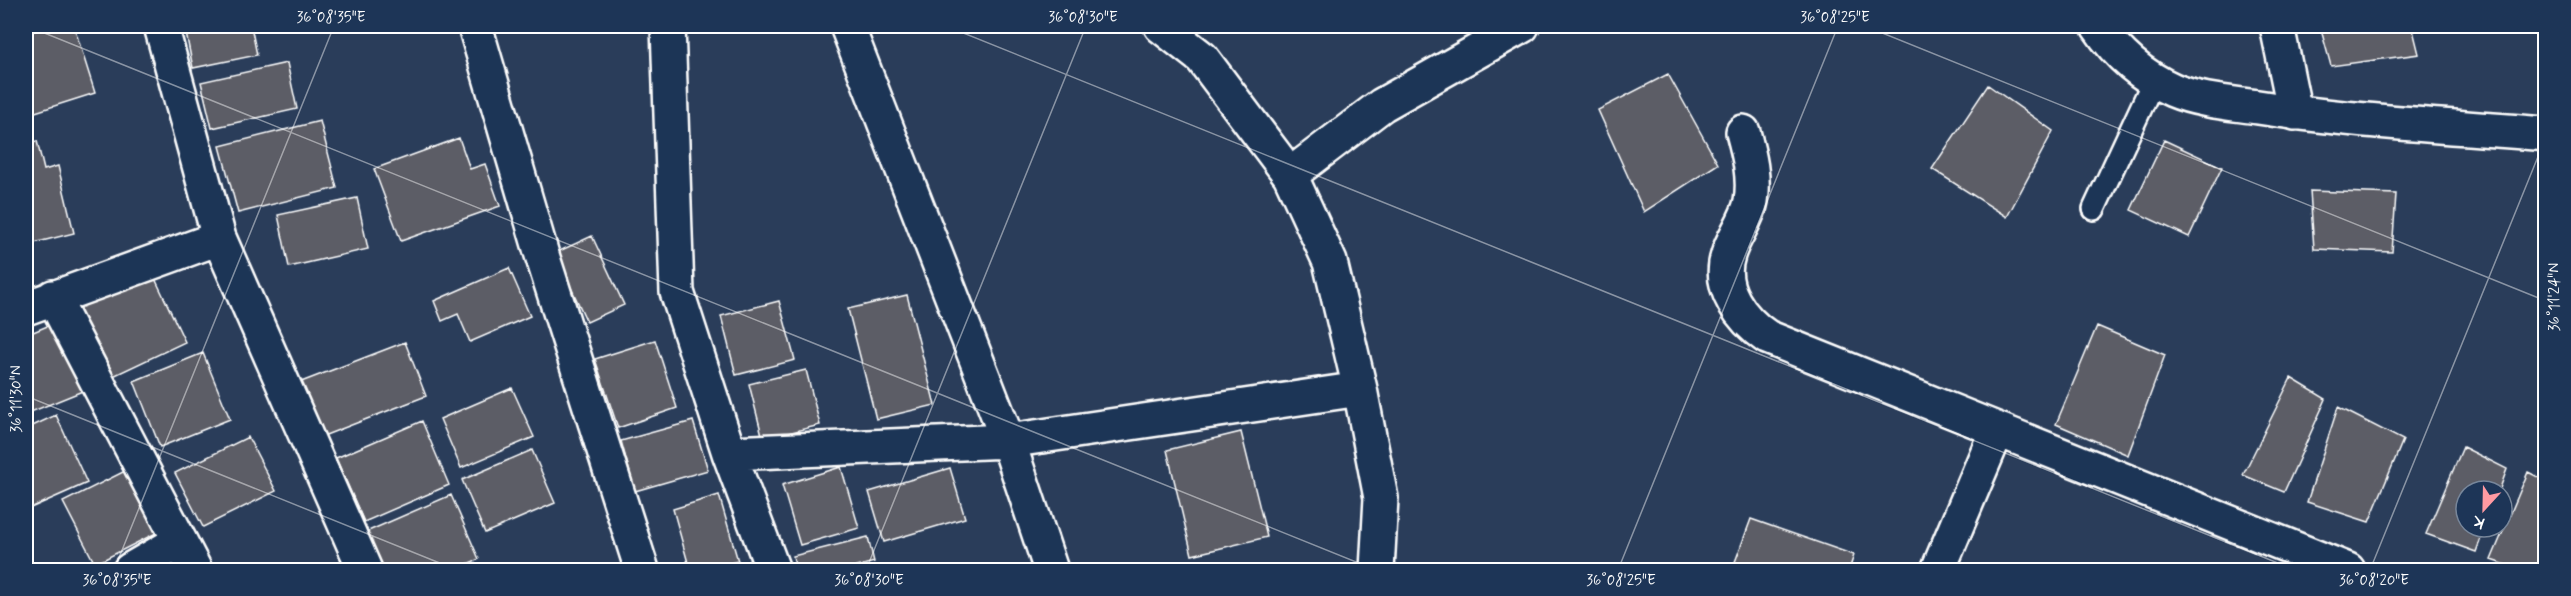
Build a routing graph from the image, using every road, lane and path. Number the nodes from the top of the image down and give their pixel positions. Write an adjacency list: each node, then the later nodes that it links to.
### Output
1 (161, 26): 15 (street)
2 (475, 26): 25 (street)
3 (668, 26): 20 (street)
4 (847, 26): 19 (street)
5 (1161, 26): 13 (street)
6 (1522, 26): 13 (street)
7 (2098, 26): 9 (street)
8 (2277, 26): 10 (street)
9 (2154, 80): 10 (street); 14 (lane)
10 (2295, 113): 12 (street)
11 (1743, 132): 18 (street)
12 (2546, 134)
13 (1290, 175): 17 (street)
14 (2094, 209)
15 (219, 238): 16 (street); 24 (street)
16 (39, 303): 21 (street)
17 (1360, 389): 19 (street); 28 (street)
18 (1997, 430): 29 (street); 30 (street)
19 (1008, 441): 20 (street); 27 (street)
20 (729, 453): 26 (street)
21 (180, 541): 22 (street); 23 (street)
22 (130, 570)
23 (195, 570)
24 (365, 570)
25 (642, 570)
26 (773, 570)
27 (1051, 570)
28 (1377, 570)
29 (1938, 570)
30 (2348, 570)

